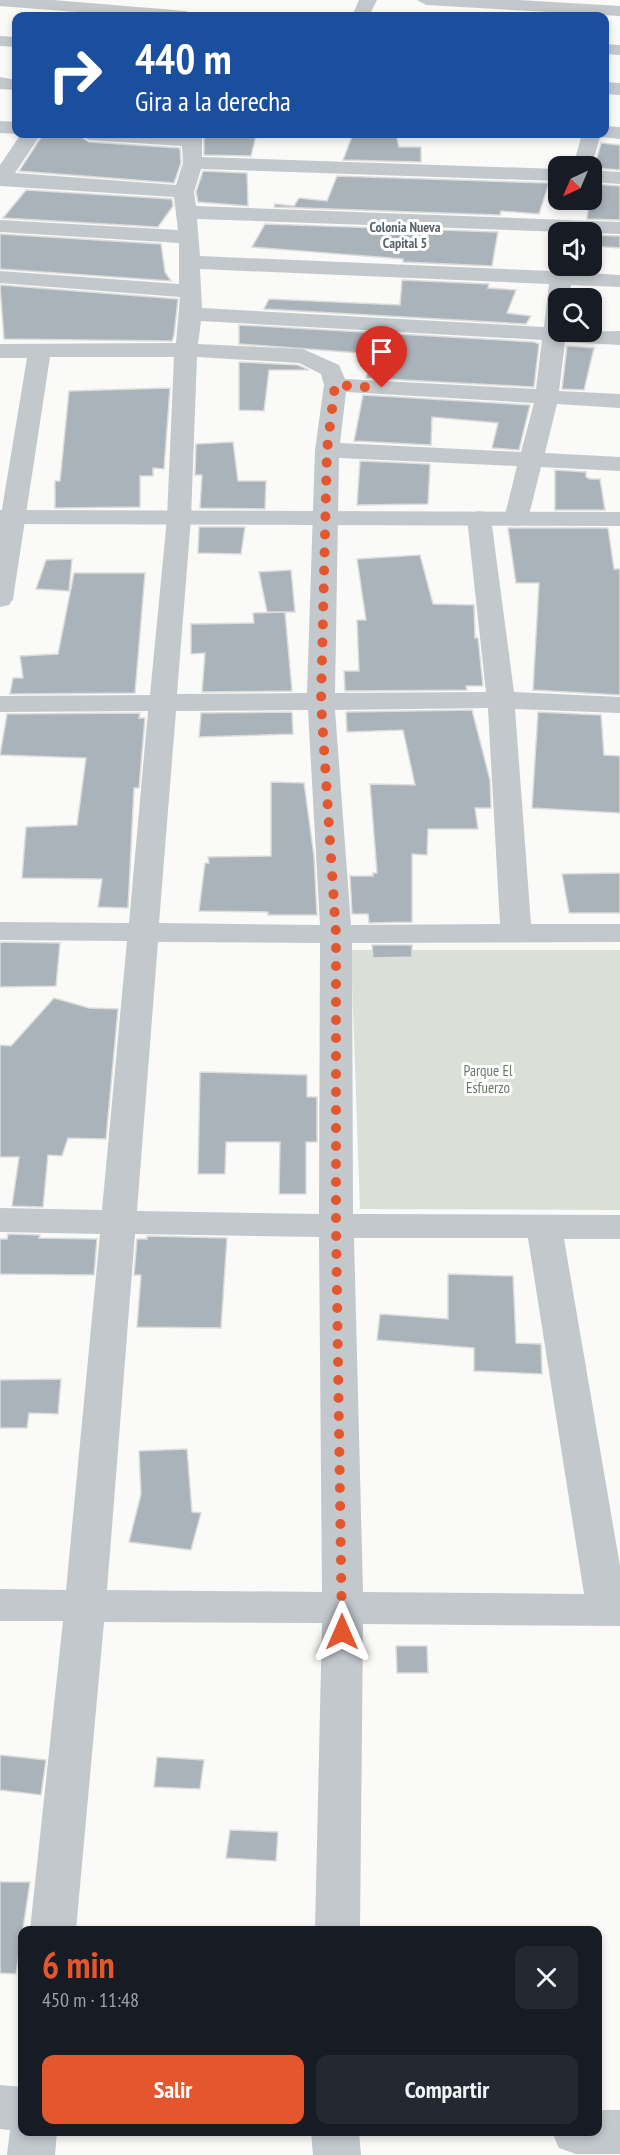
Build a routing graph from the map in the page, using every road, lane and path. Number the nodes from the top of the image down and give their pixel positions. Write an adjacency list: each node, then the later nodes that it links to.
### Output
1 (426, 0): 4 (street)
2 (0, 1): 3 (street)
3 (116, 9): 5 (street)
4 (609, 10)
5 (146, 12)
6 (28, 138): 13 (street)
7 (123, 138): 9 (street)
8 (590, 138): 10 (street)
9 (192, 146): 11 (street); 15 (street)
10 (586, 156)
11 (548, 174)
12 (602, 177): 14 (street)
13 (0, 178): 15 (street)
14 (620, 178)
15 (185, 202): 16 (street); 20 (street)
16 (572, 222)
17 (0, 226): 20 (street)
18 (602, 226): 19 (street)
19 (620, 228)
20 (189, 237): 21 (street)
21 (191, 262): 22 (street); 26 (street)
22 (548, 272)
23 (587, 276): 25 (street)
24 (0, 278): 26 (street)
25 (620, 281)
26 (190, 291): 27 (street)
27 (191, 314): 28 (street); 33 (street)
28 (548, 334)
29 (602, 337): 30 (street)
30 (620, 338)
31 (553, 342): 36 (street)
32 (40, 350): 33 (street); 34 (street); 41 (street)
33 (186, 350): 35 (street); 43 (street)
34 (0, 351)
35 (335, 385): 36 (street); 38 (street)
36 (548, 398): 37 (street); 39 (street)
37 (620, 401)
38 (327, 450): 39 (street); 42 (street)
39 (532, 459): 40 (street); 45 (street)
40 (620, 464)
41 (8, 517): 43 (street); 47 (street)
42 (325, 517): 43 (street); 44 (street); 49 (street)
43 (179, 518): 50 (street)
44 (479, 518): 45 (street); 48 (street)
45 (516, 519): 46 (street)
46 (620, 519)
47 (0, 599)
48 (501, 700): 49 (street); 52 (street); 55 (street)
49 (321, 702): 50 (street); 57 (street)
50 (162, 703): 51 (street); 54 (street)
51 (0, 704)
52 (620, 705)
53 (0, 931): 54 (street)
54 (145, 932): 57 (street); 59 (street)
55 (516, 933): 56 (street); 57 (street)
56 (620, 933)
57 (336, 934): 60 (street)
58 (0, 1220): 59 (street)
59 (119, 1221): 60 (street); 64 (street)
60 (336, 1226): 61 (street); 65 (street)
61 (544, 1227): 62 (street); 66 (street)
62 (620, 1227)
63 (0, 1605): 64 (street)
64 (85, 1606): 65 (street); 67 (street)
65 (343, 1609): 66 (street); 68 (street)
66 (614, 1610)
67 (53, 1926)
68 (338, 1926)
69 (0, 2107): 70 (street)
70 (18, 2109)
71 (602, 2132): 72 (street)
72 (620, 2132)
73 (33, 2136): 75 (street)
74 (335, 2136): 76 (street)
75 (31, 2155)
76 (337, 2155)

